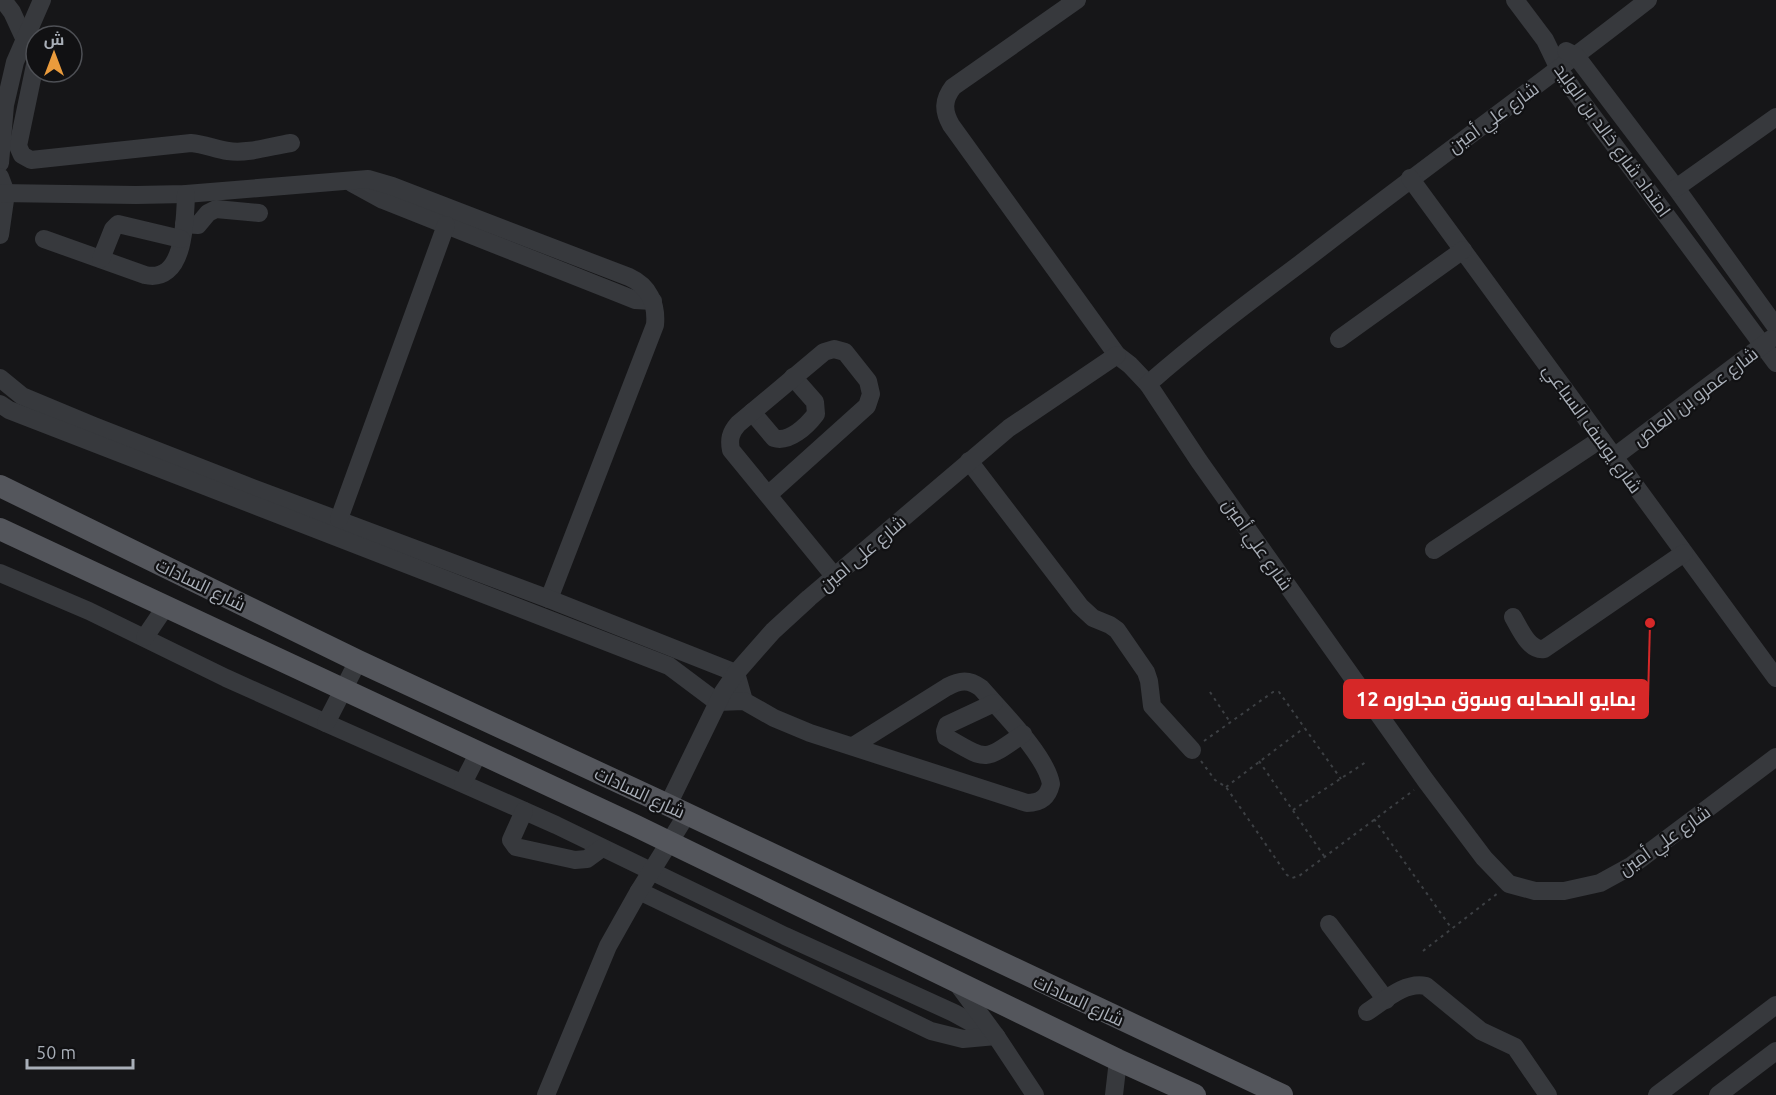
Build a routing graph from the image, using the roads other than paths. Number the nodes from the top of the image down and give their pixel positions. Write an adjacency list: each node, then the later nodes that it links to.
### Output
1 (3, 0): 7 (street)
2 (42, 0): 6 (street)
3 (1077, 0): 32 (street)
4 (1515, 0): 8 (street)
5 (1648, 0): 10 (street, شارع علي أمين)
6 (33, 24)
7 (24, 26)
8 (1545, 40): 10 (street, امتداد شارع خالد بن الوليد); 11 (street, امتداد شارع خالد بن الوليد)
9 (24, 45): 15 (street)
10 (1576, 56): 11 (street, شارع علي أمين); 19 (street, امتداد شارع خالد بن الوليد)
11 (1559, 69): 16 (street, شارع علي أمين); 31 (street, امتداد شارع خالد بن الوليد)
12 (31, 84): 14 (street)
13 (1776, 117): 19 (street)
14 (291, 143)
15 (0, 163)
16 (1410, 178): 26 (street, شارع يوسف السباعي); 36 (street, شارع علي أمين)
17 (348, 181): 20 (street); 22 (street); 28 (street)
18 (2, 188): 20 (street); 24 (street)
19 (1676, 188): 29 (street, امتداد شارع خالد بن الوليد)
20 (186, 194): 23 (street)
21 (259, 213): 23 (street)
22 (446, 225): 28 (street); 45 (street)
23 (183, 231): 27 (street); 27 (street)
24 (0, 235)
25 (44, 239): 27 (street)
26 (1463, 250): 30 (street); 39 (street, شارع يوسف السباعي)
27 (101, 260)
28 (652, 302): 52 (street)
29 (1776, 327)
30 (1339, 339)
31 (1769, 340): 33 (street, امتداد شارع خالد بن الوليد); 40 (street, شارع عمرو بن العاص)
32 (1117, 355): 36 (street); 41 (street, شارع على امين)
33 (1776, 363)
34 (793, 377): 38 (street); 38 (street); 44 (street)
35 (0, 378): 43 (street)
36 (1148, 384): 68 (street, شارع علي أمين)
37 (0, 405): 43 (street)
38 (752, 412): 44 (street)
39 (1601, 439): 40 (street, شارع يوسف السباعي); 47 (street)
40 (1614, 457): 48 (street, شارع يوسف السباعي)
41 (969, 461): 51 (street, شارع على امين); 66 (street)
42 (0, 486): 56 (main road, شارع السادات)
43 (239, 492): 45 (street); 50 (street)
44 (768, 495): 51 (street)
45 (339, 519): 50 (street)
46 (0, 529): 53 (main road, شارع السادات)
47 (1434, 550)
48 (1684, 553): 54 (street); 58 (street, شارع يوسف السباعي)
49 (0, 573): 55 (street)
50 (460, 575): 52 (street); 61 (street)
51 (835, 577): 57 (street, شارع على امين)
52 (549, 599): 57 (street)
53 (166, 606): 55 (street); 59 (main road, شارع السادات)
54 (1513, 617)
55 (145, 637): 63 (street)
56 (358, 661): 59 (street); 70 (main road, شارع السادات)
57 (736, 673): 60 (street); 61 (street, شارع على امين)
58 (1776, 678)
59 (344, 689): 63 (street); 67 (main road, شارع السادات)
60 (744, 701): 61 (street); 65 (street)
61 (717, 702): 71 (street, شارع على امين)
62 (994, 703): 64 (street); 64 (street); 65 (street)
63 (326, 723): 69 (street)
64 (1023, 734): 65 (street)
65 (853, 746)
66 (1192, 750)
67 (479, 752): 69 (street); 73 (main road, شارع السادات)
68 (1776, 757)
69 (463, 783): 72 (street)
70 (634, 789): 71 (main road, شارع السادات); 73 (main road)
71 (678, 809): 74 (street, شارع على امين); 90 (main road, شارع السادات)
72 (524, 810): 75 (street); 75 (street)
73 (619, 818): 74 (main road, شارع السادات)
74 (670, 842): 76 (street, شارع على امين); 79 (main road, شارع السادات)
75 (602, 848): 76 (street)
76 (651, 871): 77 (street, شارع على امين); 83 (street)
77 (639, 891): 83 (street); 86 (street, شارع على امين)
78 (1329, 924): 80 (street)
79 (953, 979): 83 (street); 85 (main road, شارع السادات)
80 (1386, 1000): 82 (street); 91 (street)
81 (1776, 1005): 92 (street)
82 (1367, 1012)
83 (996, 1036): 87 (street)
84 (1776, 1051): 93 (street)
85 (1118, 1060): 88 (street); 89 (main road, شارع السادات)
86 (546, 1095)
87 (1035, 1095)
88 (1114, 1095)
89 (1195, 1095)
90 (1282, 1095)
91 (1548, 1095)
92 (1657, 1095)
93 (1718, 1095)

